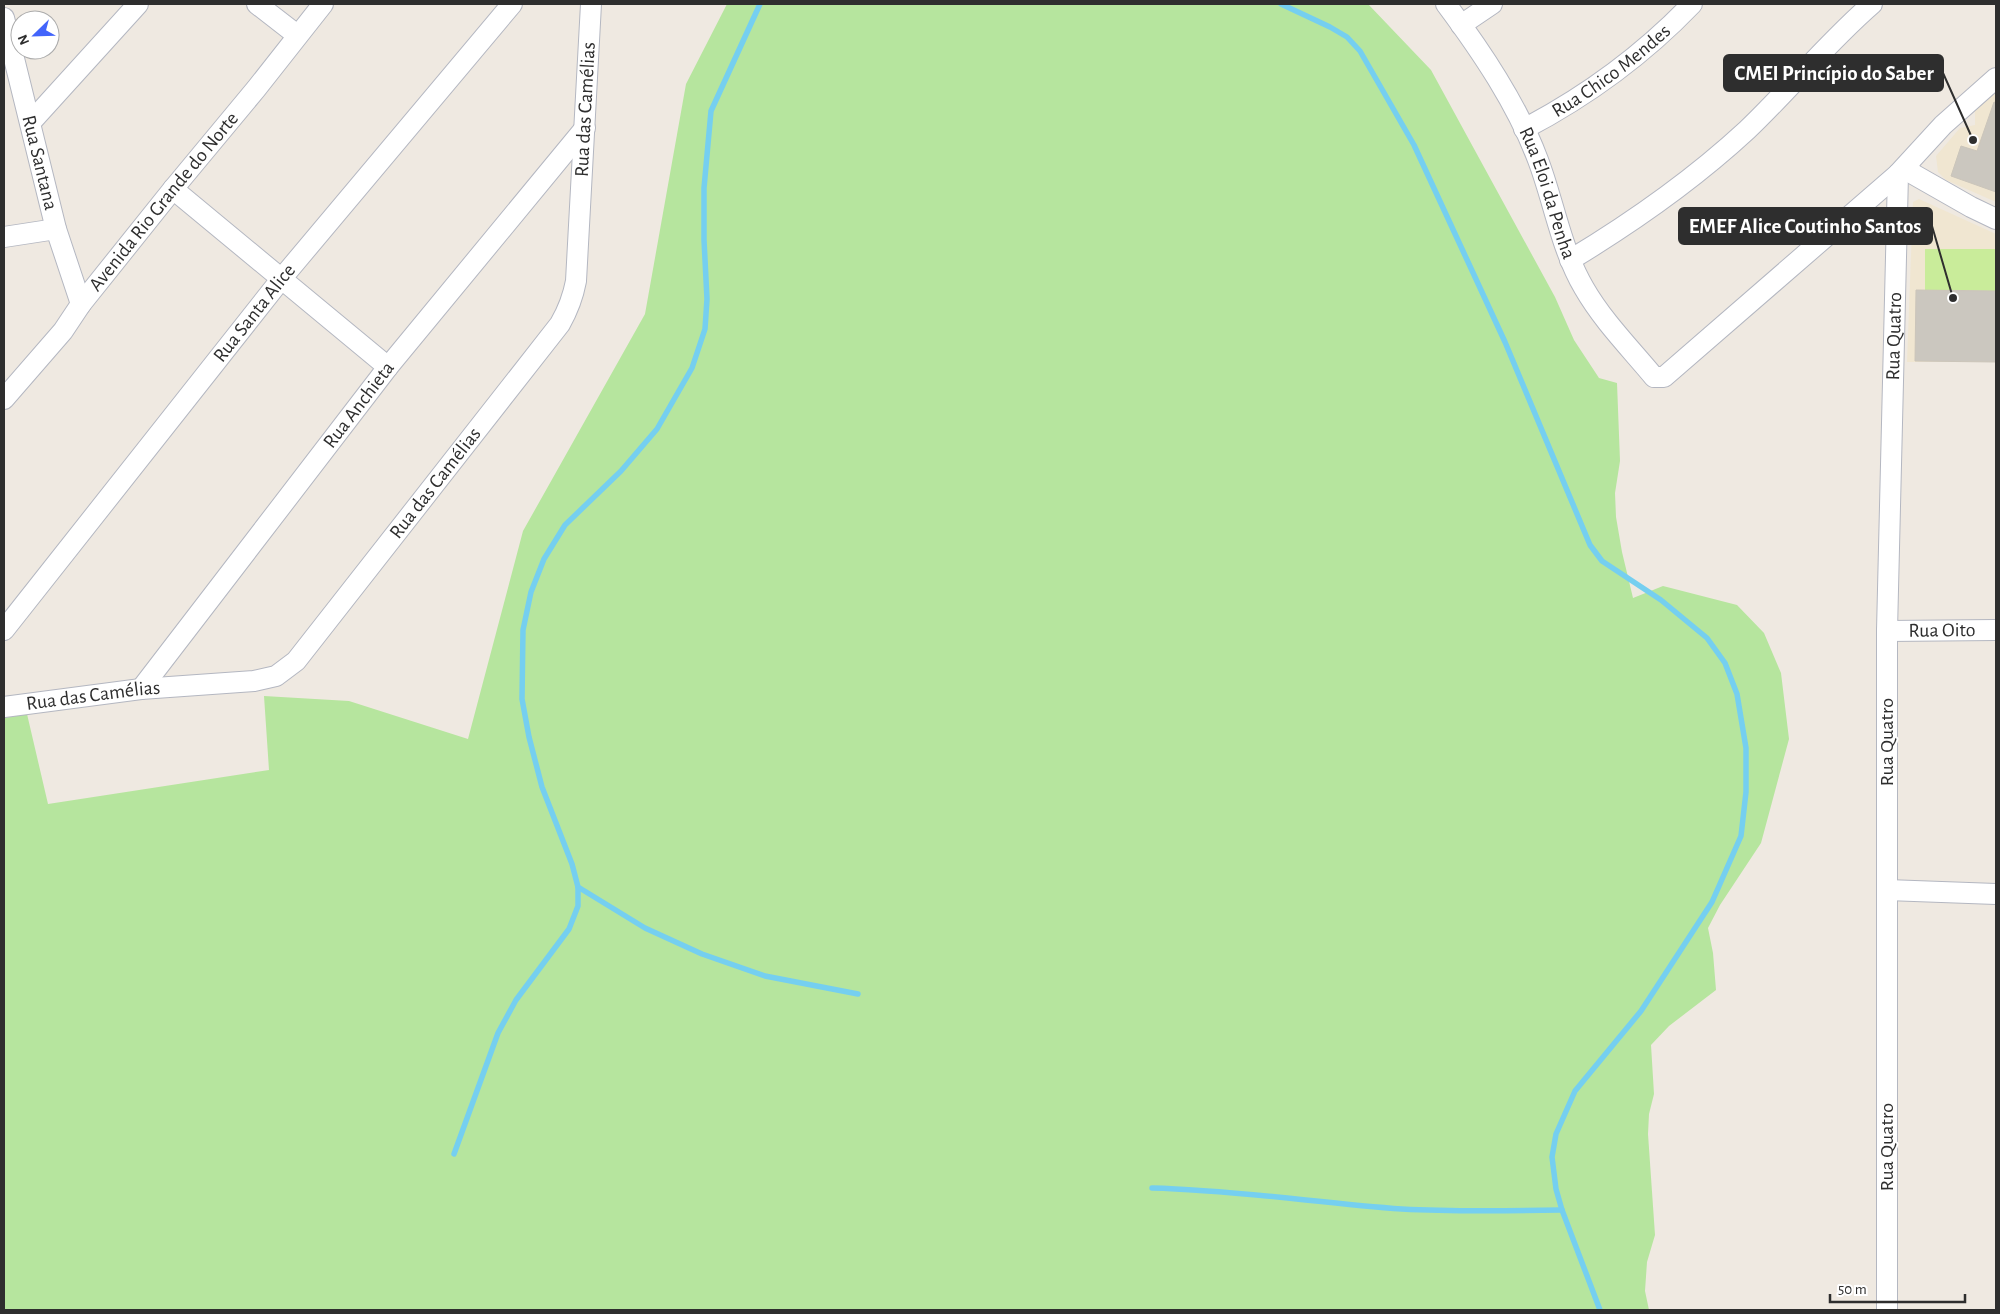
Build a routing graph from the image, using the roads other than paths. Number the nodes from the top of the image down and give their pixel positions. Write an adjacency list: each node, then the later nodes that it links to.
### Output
1 (138, 4): 14 (street)
2 (257, 4): 12 (street)
3 (323, 4): 12 (street, Avenida Rio Grande do Norte)
4 (512, 4): 23 (street, Rua Santa Alice)
5 (590, 4): 15 (street, Rua das Camélias)
6 (1446, 4): 11 (street, Rua Eloi da Penha)
7 (1492, 4): 11 (street)
8 (1692, 4): 16 (street, Rua Chico Mendes)
9 (1872, 4): 22 (street)
10 (4, 18): 14 (street, Rua Santana)
11 (1461, 25): 16 (street, Rua Eloi da Penha)
12 (297, 35): 18 (street, Avenida Rio Grande do Norte)
13 (1996, 78): 17 (street)
14 (31, 122): 20 (street, Rua Santana)
15 (585, 128): 25 (street, Rua Anchieta); 30 (street, Rua das Camélias)
16 (1524, 129): 22 (street, Rua Eloi da Penha)
17 (1903, 169): 19 (street); 22 (street, Rua Eloi da Penha); 29 (street, Rua Quatro)
18 (173, 189): 23 (street); 24 (street, Avenida Rio Grande do Norte)
19 (1996, 219)
20 (56, 229): 21 (street); 24 (street, Rua Santana)
21 (4, 237)
22 (1570, 260)
23 (282, 278): 25 (street); 27 (street, Rua Santa Alice)
24 (82, 304): 26 (street, Avenida Rio Grande do Norte)
25 (388, 367): 30 (street, Rua Anchieta)
26 (4, 399)
27 (4, 630)
28 (1996, 630): 29 (street, Rua Oito)
29 (1887, 631): 32 (street, Rua Quatro)
30 (141, 689): 31 (street, Rua das Camélias)
31 (4, 707)
32 (1886, 890): 33 (street); 34 (street, Rua Quatro)
33 (1996, 894)
34 (1886, 1310)

